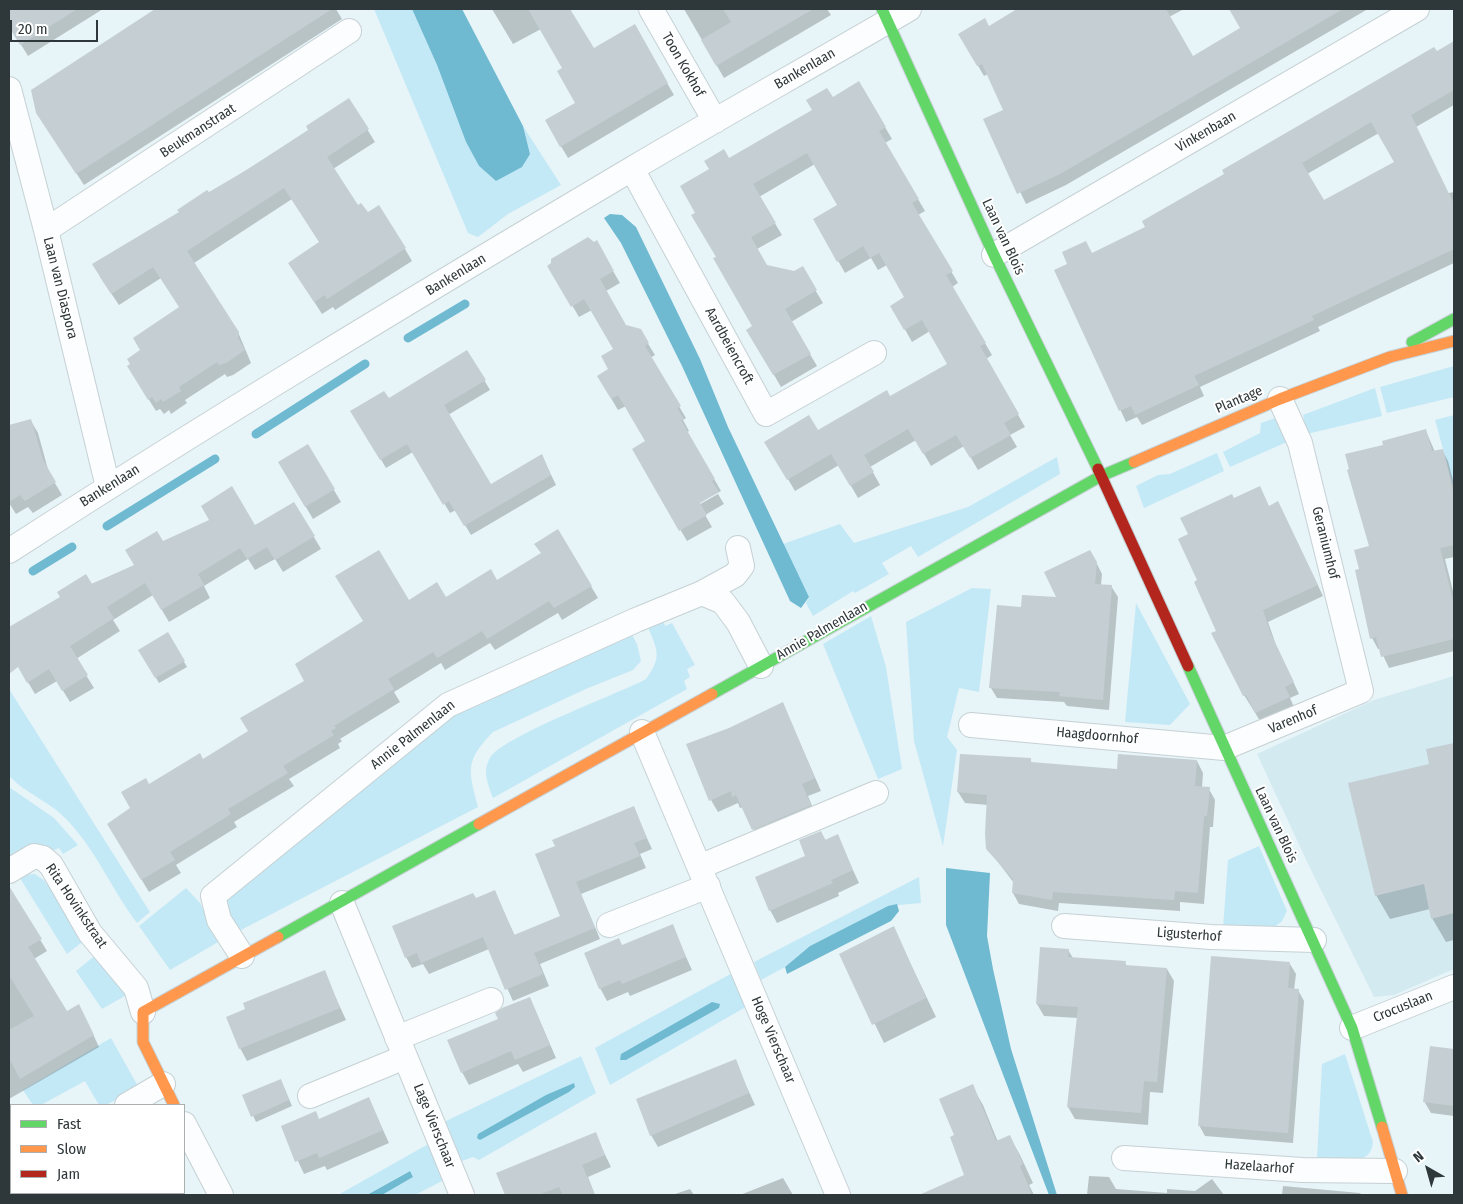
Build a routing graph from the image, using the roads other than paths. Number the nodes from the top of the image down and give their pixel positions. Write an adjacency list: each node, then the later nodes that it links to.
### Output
1 (650, 9): 7 (street, Toon Kokhof)
2 (909, 9): 4 (street, Bankenlaan)
3 (1417, 9): 10 (street, Vinkenbaan)
4 (885, 15): 7 (street, Bankenlaan); 10 (street, Laan van Blois)
5 (349, 31): 9 (street, Beukmanstraat)
6 (9, 89): 9 (street, Laan van Diaspora)
7 (715, 121): 8 (street, Bankenlaan)
8 (632, 169): 13 (street, Aardbeiencroft); 17 (street, Bankenlaan)
9 (46, 230): 17 (street, Laan van Diaspora)
10 (994, 255): 16 (street, Laan van Blois)
11 (1454, 319): 14 (street, Plantage)
12 (1454, 341): 14 (street, Plantage)
13 (874, 353)
14 (1390, 357): 15 (street, Plantage)
15 (1280, 399): 16 (street, Plantage); 22 (street, Geraniumhof)
16 (1101, 476): 21 (street, Annie Palmenlaan); 25 (street, Laan van Blois)
17 (108, 487): 19 (street, Bankenlaan)
18 (738, 548): 20 (street, Annie Palmenlaan)
19 (9, 551)
20 (702, 593): 21 (street, Annie Palmenlaan); 33 (street, Annie Palmenlaan)
21 (761, 666): 24 (street, Annie Palmenlaan)
22 (1361, 690): 25 (street, Varenhof)
23 (970, 725): 25 (street, Haagdoornhof)
24 (642, 732): 28 (street, Hoge Vierschaar); 29 (street, Annie Palmenlaan)
25 (1224, 748): 32 (street, Laan van Blois)
26 (876, 793): 28 (street)
27 (9, 871): 36 (street, Rita Hovinkstraat)
28 (704, 876): 30 (street); 48 (street, Hoge Vierschaar)
29 (342, 903): 33 (street, Annie Palmenlaan); 38 (street, Lage Vierschaar)
30 (610, 925)
31 (1064, 926): 32 (street, Ligusterhof)
32 (1314, 940): 37 (street, Laan van Blois)
33 (242, 956): 36 (street, Annie Palmenlaan)
34 (1454, 987): 37 (street, Crocuslaan)
35 (491, 1000): 38 (street)
36 (143, 1012): 39 (street)
37 (1352, 1028): 45 (street, Laan van Blois)
38 (401, 1048): 40 (street); 47 (street, Lage Vierschaar)
39 (163, 1084): 41 (street); 42 (street)
40 (310, 1096)
41 (129, 1104)
42 (173, 1104)
43 (185, 1126): 46 (street)
44 (1124, 1158): 45 (street, Hazelaarhof)
45 (1395, 1171): 49 (street, Laan van Blois)
46 (221, 1195)
47 (462, 1195)
48 (838, 1195)
49 (1402, 1195)

